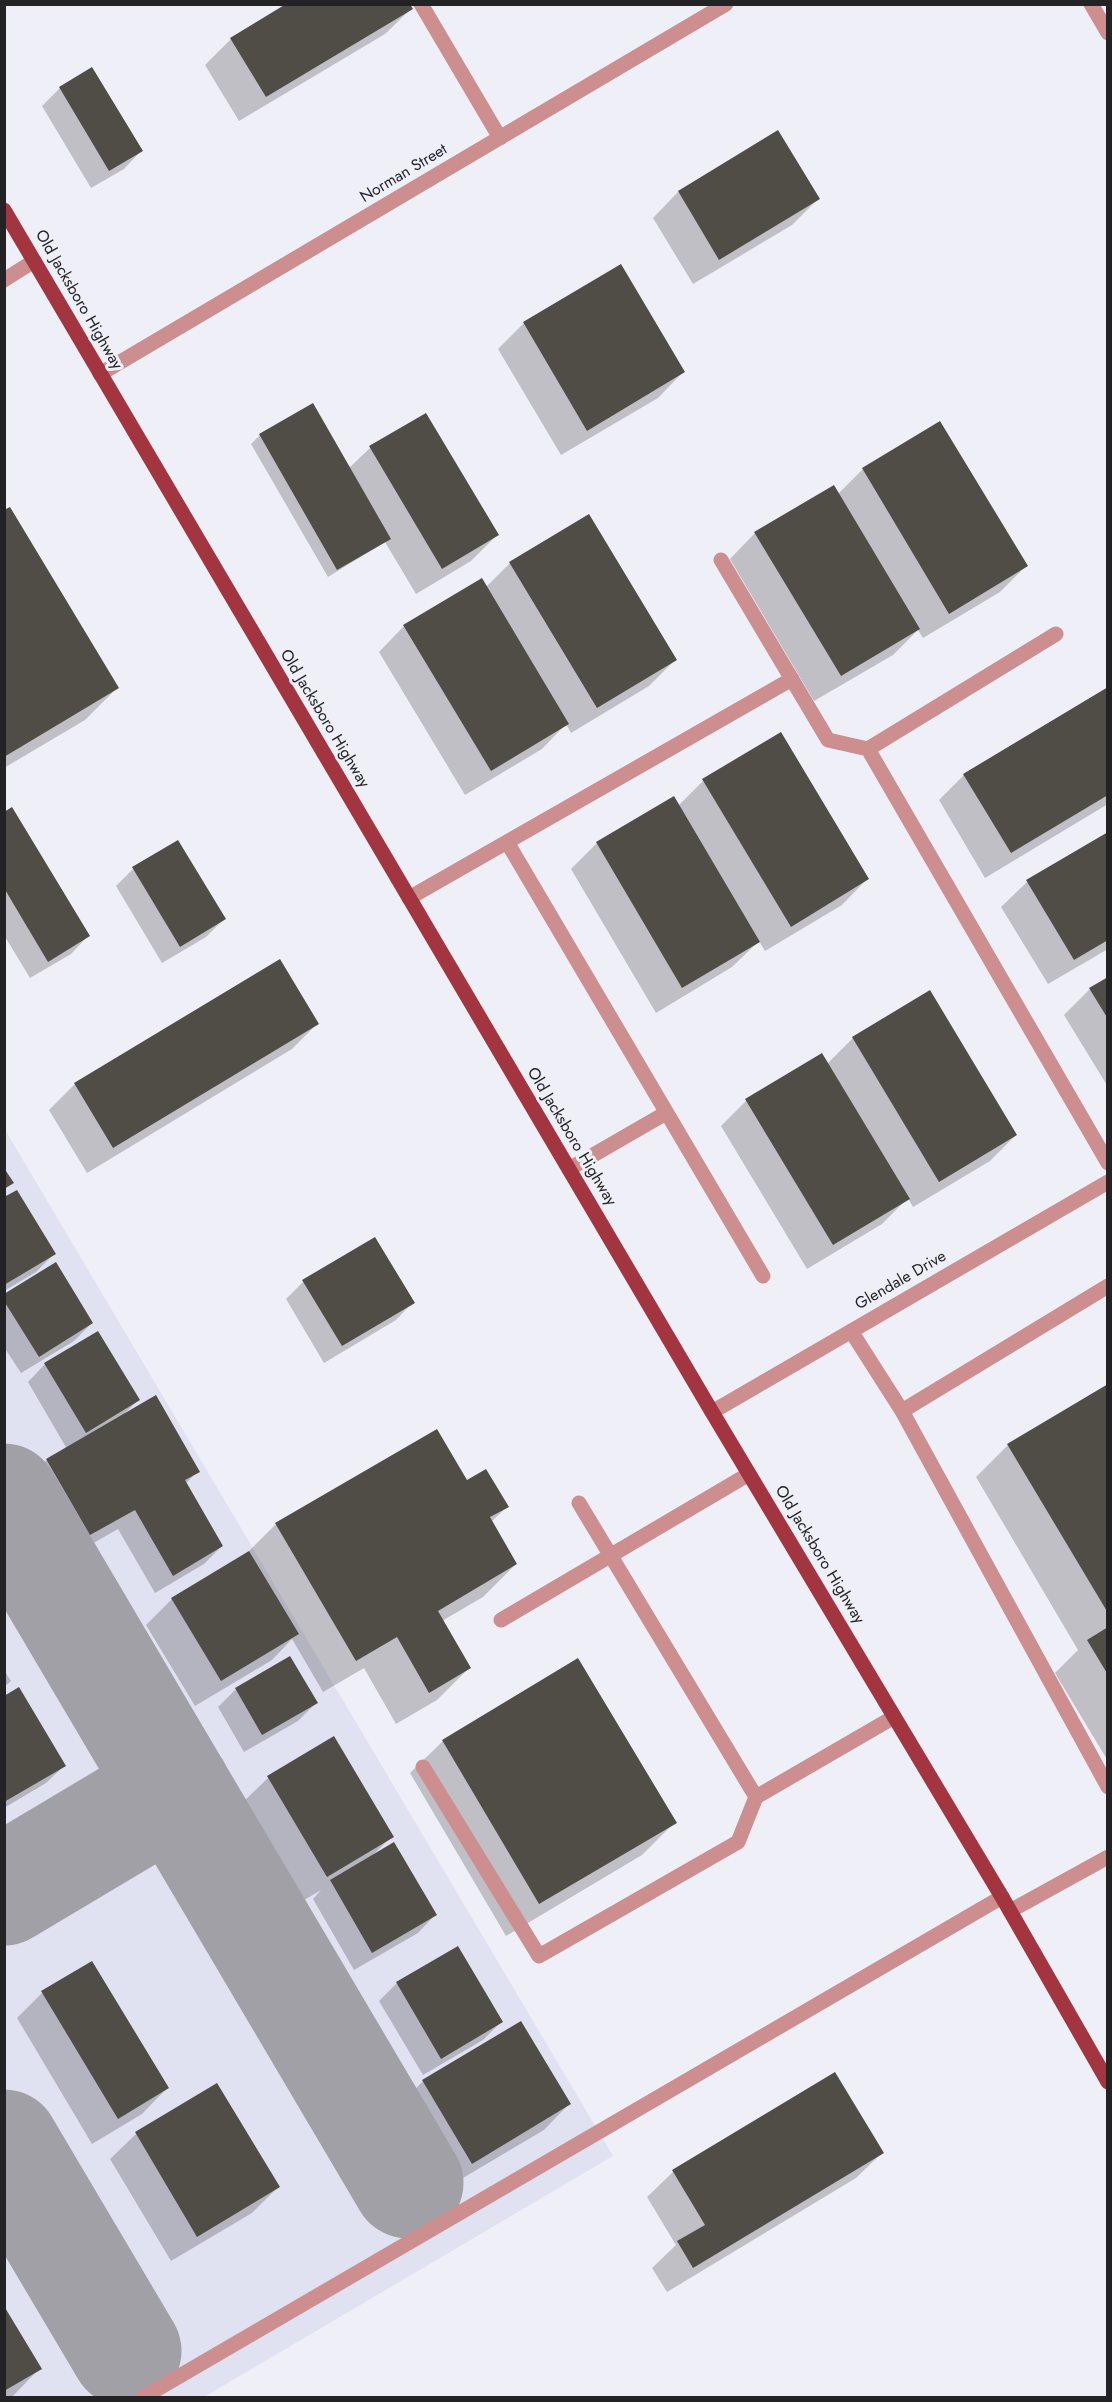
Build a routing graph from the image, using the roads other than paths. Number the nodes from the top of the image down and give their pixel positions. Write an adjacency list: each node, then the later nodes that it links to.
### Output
1 (421, 4): 5 (street)
2 (726, 4): 5 (street, Norman Street)
3 (1091, 4): 4 (street)
4 (1107, 33)
5 (500, 138): 9 (street, Norman Street)
6 (4, 210): 7 (main road, Old Jacksboro Highway)
7 (34, 261): 8 (street); 9 (main road, Old Jacksboro Highway)
8 (4, 280)
9 (100, 374): 15 (main road, Old Jacksboro Highway)
10 (721, 560): 12 (street)
11 (1056, 634): 13 (street)
12 (792, 680): 13 (street); 14 (street)
13 (868, 749): 17 (street)
14 (507, 842): 15 (street); 16 (street)
15 (409, 898): 18 (main road, Old Jacksboro Highway)
16 (666, 1113): 18 (street); 20 (street)
17 (1107, 1163)
18 (569, 1169): 24 (main road, Old Jacksboro Highway)
19 (1107, 1182): 22 (street, Glendale Drive)
20 (763, 1276)
21 (1107, 1286): 23 (street)
22 (851, 1331): 23 (street); 24 (street, Glendale Drive)
23 (902, 1411): 31 (street)
24 (712, 1412): 25 (main road, Old Jacksboro Highway)
25 (749, 1474): 27 (street); 29 (main road, Old Jacksboro Highway)
26 (579, 1503): 27 (street)
27 (609, 1556): 28 (street); 32 (street)
28 (501, 1620)
29 (894, 1717): 32 (street); 34 (main road, Old Jacksboro Highway)
30 (423, 1767): 32 (street)
31 (1107, 1787)
32 (756, 1797)
33 (1107, 1857): 34 (street)
34 (1006, 1904): 35 (main road, Old Jacksboro Highway); 36 (street)
35 (1107, 2082)
36 (142, 2397)

